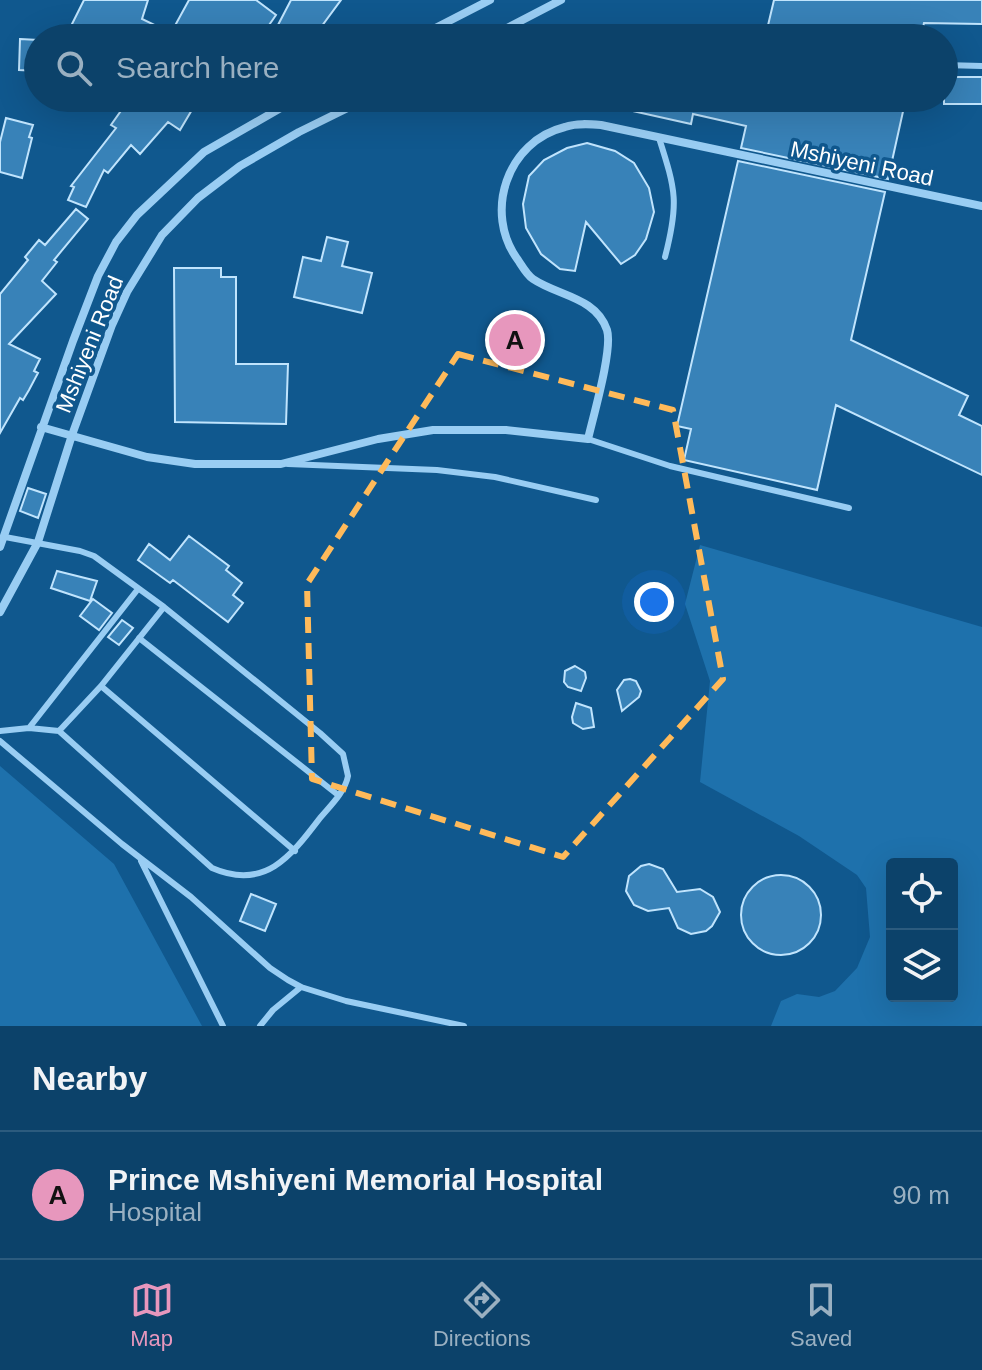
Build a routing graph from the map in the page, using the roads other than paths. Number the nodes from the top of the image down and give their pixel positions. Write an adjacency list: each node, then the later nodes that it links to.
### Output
1 (490, 0): 3 (street)
2 (561, 0): 4 (street)
3 (443, 24)
4 (515, 24)
5 (958, 65): 6 (lane)
6 (982, 66)
7 (274, 112): 12 (street)
8 (340, 112): 13 (street, Mshiyeni Road)
9 (659, 138): 10 (street, Mshiyeni Road); 11 (lane); 14 (street, Mshiyeni Road)
10 (982, 206)
11 (665, 257)
12 (41, 427): 13 (street); 18 (street)
13 (72, 435): 15 (street); 19 (street, Mshiyeni Road)
14 (588, 439): 15 (street); 17 (lane)
15 (281, 464): 16 (lane)
16 (596, 500)
17 (849, 508)
18 (5, 537): 19 (lane); 20 (street)
19 (38, 542): 21 (lane); 23 (street, Mshiyeni Road)
20 (0, 547)
21 (138, 589): 22 (lane); 26 (lane)
22 (164, 607): 24 (lane); 30 (lane)
23 (0, 612)
24 (139, 638): 25 (lane); 30 (lane)
25 (101, 686): 28 (lane); 31 (lane)
26 (29, 728): 27 (lane); 28 (lane)
27 (0, 731)
28 (59, 731): 31 (lane)
29 (0, 741): 32 (lane)
30 (338, 795): 31 (lane)
31 (295, 851)
32 (140, 858): 33 (lane); 34 (lane)
33 (301, 987): 35 (lane); 36 (lane)
34 (223, 1026)
35 (260, 1026)
36 (464, 1026)

